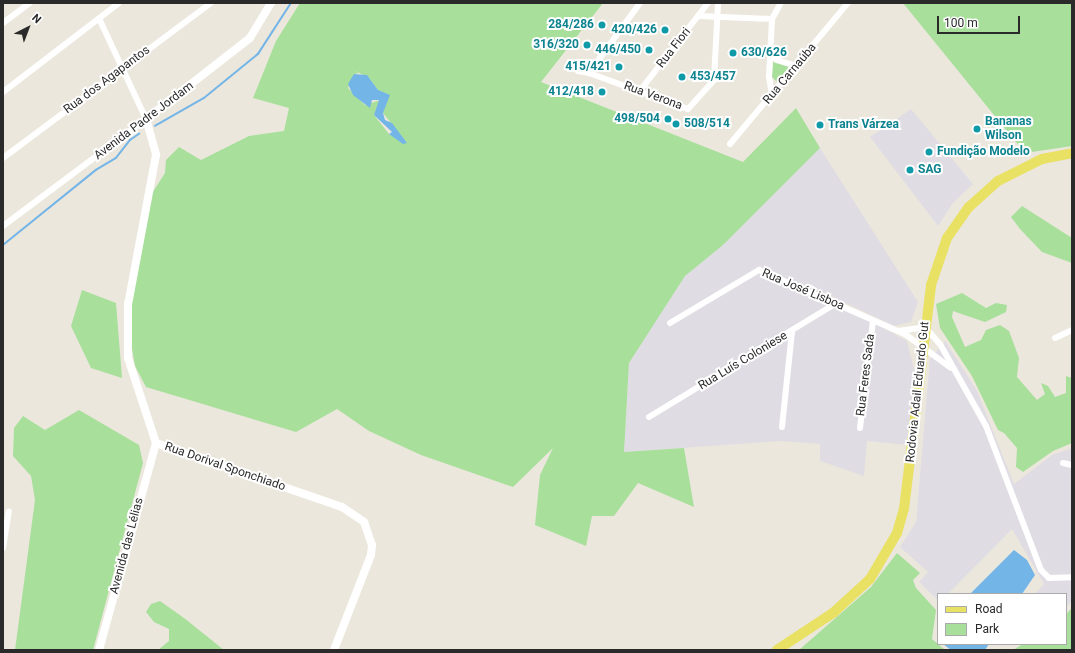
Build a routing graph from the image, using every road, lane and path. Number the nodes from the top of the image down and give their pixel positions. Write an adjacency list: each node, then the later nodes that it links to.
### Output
1 (30, 3): 14 (street)
2 (119, 3): 11 (street)
3 (211, 3): 17 (street, Rua dos Agapantos)
4 (271, 3): 23 (street, Avenida Padre Jordam)
5 (640, 3): 19 (street)
6 (708, 3): 10 (street, Rua Fiori)
7 (718, 3): 12 (street, Rua Verona)
8 (781, 3): 13 (street)
9 (848, 3): 16 (street, Rua Carnaúba)
10 (698, 16): 12 (street); 21 (street, Rua Fiori)
11 (99, 18): 17 (street); 20 (street)
12 (719, 18): 13 (street); 21 (street, Rua Verona)
13 (772, 19): 15 (street)
14 (3, 23)
15 (770, 53): 16 (street); 22 (street)
16 (797, 66): 22 (street, Rua Carnaúba)
17 (121, 68): 23 (street); 26 (street, Rua dos Agapantos)
18 (578, 71): 19 (street, Rua Verona)
19 (589, 73): 21 (street, Rua Verona)
20 (3, 92)
21 (639, 92)
22 (772, 94): 24 (street, Rua Carnaúba)
23 (146, 119): 27 (street, Avenida Padre Jordam); 41 (street, Rua Dorival Sponchiado)
24 (730, 144)
25 (1072, 153): 31 (main road, Rodovia Adail Eduardo Gut)
26 (3, 158)
27 (3, 226)
28 (835, 304): 29 (street, Rua José Lisboa); 30 (street, Rua José Lisboa); 34 (street, Rua Luís Coloniese)
29 (872, 321): 33 (street, Rua José Lisboa); 40 (street, Rua Feres Sada)
30 (670, 323)
31 (924, 327): 33 (street); 36 (main road, Rodovia Adail Eduardo Gut); 37 (street)
32 (1072, 330): 35 (street)
33 (898, 331): 36 (street, Rua José Lisboa)
34 (792, 332): 38 (street, Rua Luís Coloniese); 39 (street)
35 (1055, 338)
36 (923, 346): 37 (street, Rua José Lisboa); 49 (main road, Rodovia Adail Eduardo Gut)
37 (957, 374): 46 (street)
38 (649, 417)
39 (782, 428)
40 (860, 428)
41 (156, 443): 47 (street, Avenida das Lélias); 48 (street, Rua Dorival Sponchiado)
42 (1063, 463): 43 (street)
43 (1072, 465)
44 (9, 511): 45 (street)
45 (3, 548)
46 (1072, 577)
47 (99, 650)
48 (334, 650)
49 (777, 650)

